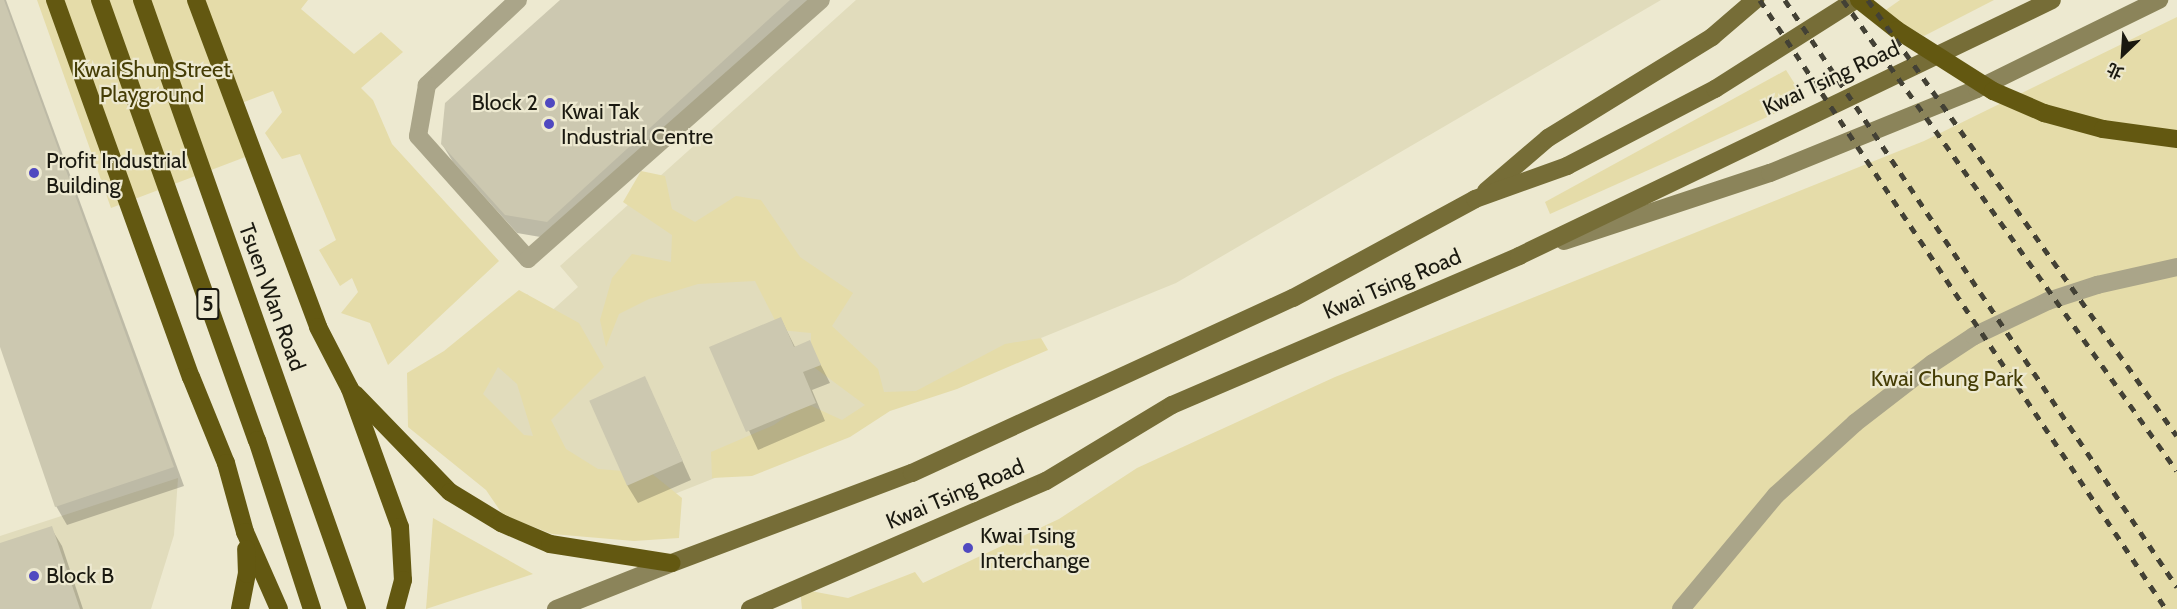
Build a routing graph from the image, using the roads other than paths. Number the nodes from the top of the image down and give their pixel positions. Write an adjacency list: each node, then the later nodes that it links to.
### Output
1 (55, 0): 17 (highway)
2 (100, 0): 21 (highway, 5)
3 (142, 0): 22 (highway, Tsuen Wan Road / 5)
4 (196, 0): 16 (highway)
5 (518, 0): 6 (street)
6 (821, 0)
7 (1755, 0): 13 (main road)
8 (1855, 0): 13 (main road, Kwai Tsing Road)
9 (1860, 0): 12 (highway)
10 (2052, 0): 14 (main road, Kwai Tsing Road)
11 (2159, 0): 14 (main road)
12 (2177, 139)
13 (1475, 199): 18 (main road, Kwai Tsing Road)
14 (1519, 256): 25 (main road, Kwai Tsing Road)
15 (2177, 267): 26 (street)
16 (350, 389): 18 (highway); 23 (highway)
17 (245, 532): 19 (highway); 20 (highway)
18 (672, 563): 24 (main road, Kwai Tsing Road)
19 (240, 609)
20 (279, 609)
21 (312, 609)
22 (357, 609)
23 (395, 609)
24 (556, 609)
25 (750, 609)
26 (1681, 609)

